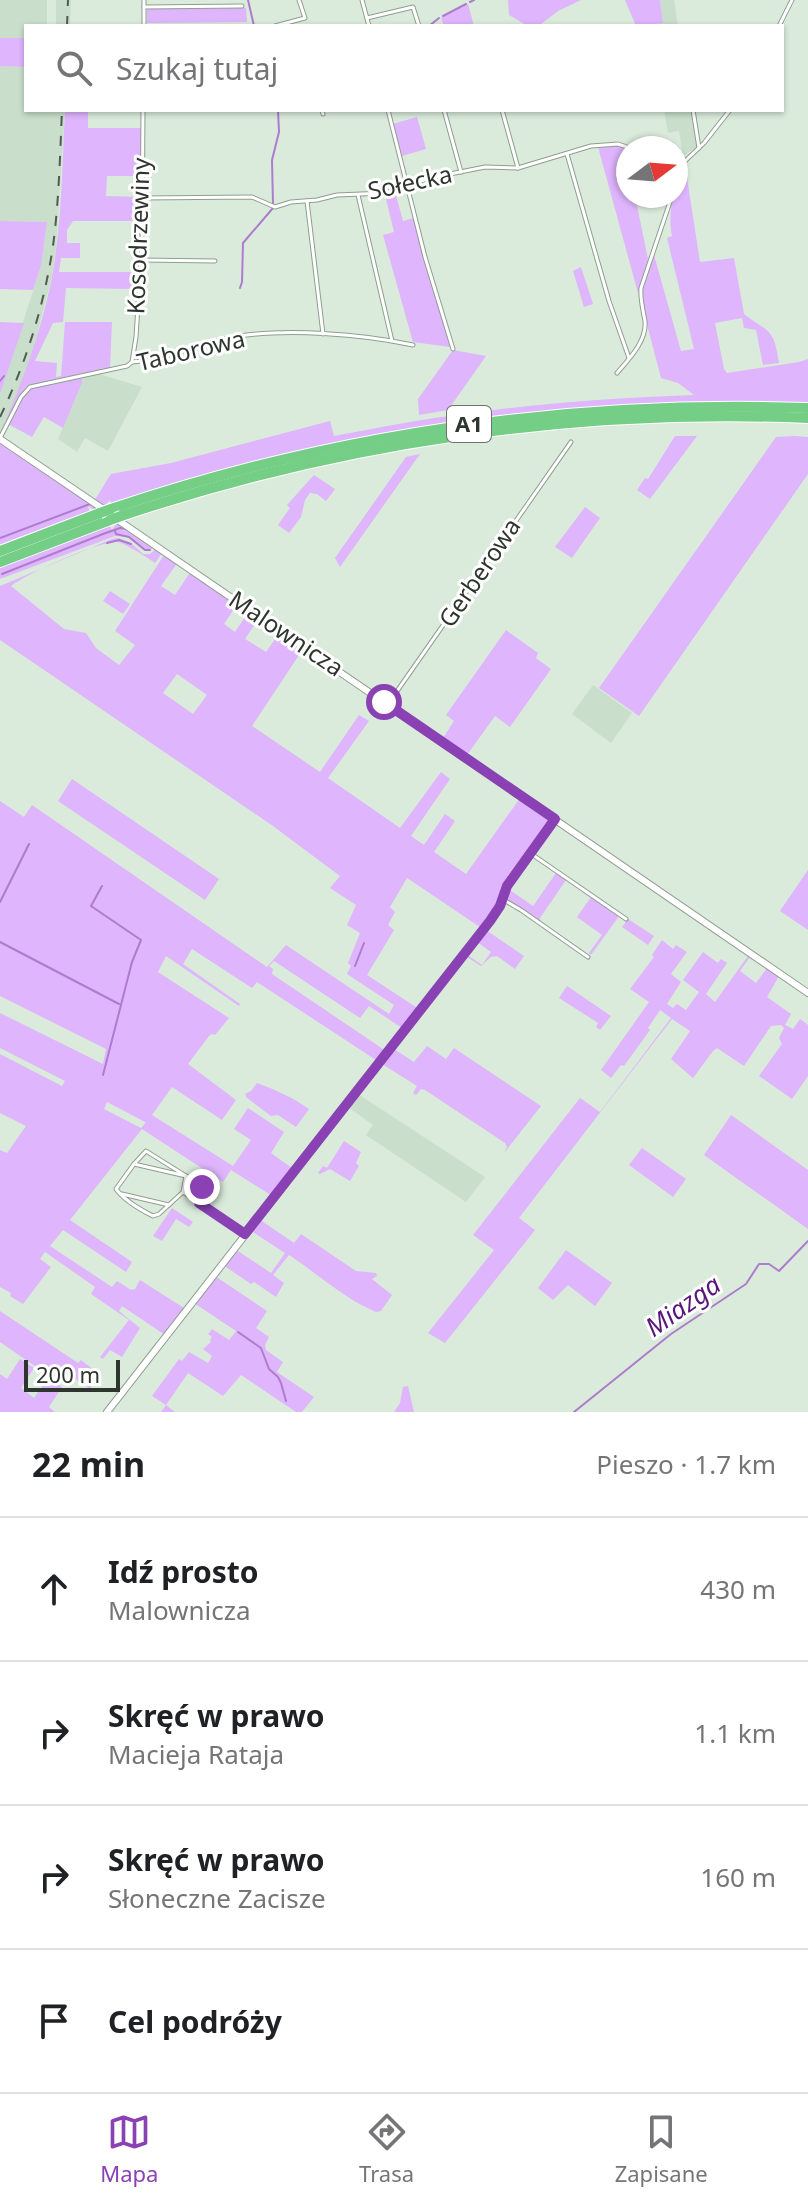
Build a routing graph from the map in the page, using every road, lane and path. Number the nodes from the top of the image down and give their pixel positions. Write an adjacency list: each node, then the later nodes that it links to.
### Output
1 (144, 0): 6 (street)
2 (299, 0): 9 (street)
3 (362, 0): 7 (street)
4 (792, 0): 12 (street)
5 (242, 6): 6 (street)
6 (144, 7): 8 (street)
7 (367, 18): 10 (street); 11 (street)
8 (144, 24)
9 (282, 24)
10 (368, 24)
11 (418, 24)
12 (780, 24)
13 (143, 112): 27 (street, Kosodrzewiny)
14 (389, 112): 25 (street)
15 (445, 112): 24 (street)
16 (503, 112): 23 (street)
17 (693, 112): 20 (street)
18 (728, 112): 20 (street)
19 (616, 144): 21 (street, Sołecka)
20 (699, 148): 22 (street)
21 (567, 154): 23 (street, Sołecka); 36 (street)
22 (688, 158)
23 (518, 168): 24 (street, Sołecka)
24 (461, 172): 25 (street, Sołecka)
25 (408, 185): 26 (street, Sołecka); 35 (street)
26 (358, 195): 28 (street, Sołecka); 33 (street)
27 (142, 198): 28 (street, Sołecka); 30 (street, Kosodrzewiny)
28 (307, 201): 32 (street)
29 (668, 208): 36 (street)
30 (140, 260): 31 (street); 37 (street, Kosodrzewiny)
31 (215, 261)
32 (323, 334): 33 (street, Taborowa); 37 (street, Taborowa)
33 (392, 341): 34 (street, Taborowa)
34 (413, 345)
35 (453, 349)
36 (629, 358): 38 (street)
37 (132, 362): 41 (street, Taborowa)
38 (617, 373)
39 (808, 408): 43 (highway, A1)
40 (808, 418): 43 (highway, A1)
41 (0, 438): 46 (street, Malownicza)
42 (571, 442): 46 (street, Gerberowa)
43 (111, 515): 44 (highway, A1); 45 (highway, A1)
44 (0, 551)
45 (0, 562)
46 (388, 704): 47 (street, Malownicza)
47 (555, 819): 48 (street); 52 (street, Malownicza)
48 (530, 853): 49 (street); 50 (street)
49 (502, 899): 51 (street); 59 (street)
50 (626, 919)
51 (588, 957)
52 (808, 993)
53 (134, 1164): 54 (street); 54 (street); 56 (street)
54 (186, 1176): 55 (street); 57 (street)
55 (183, 1192): 57 (street); 58 (street)
56 (118, 1193): 58 (street); 58 (street)
57 (199, 1203): 59 (street)
58 (169, 1205)
59 (245, 1234): 60 (street)
60 (107, 1412)

